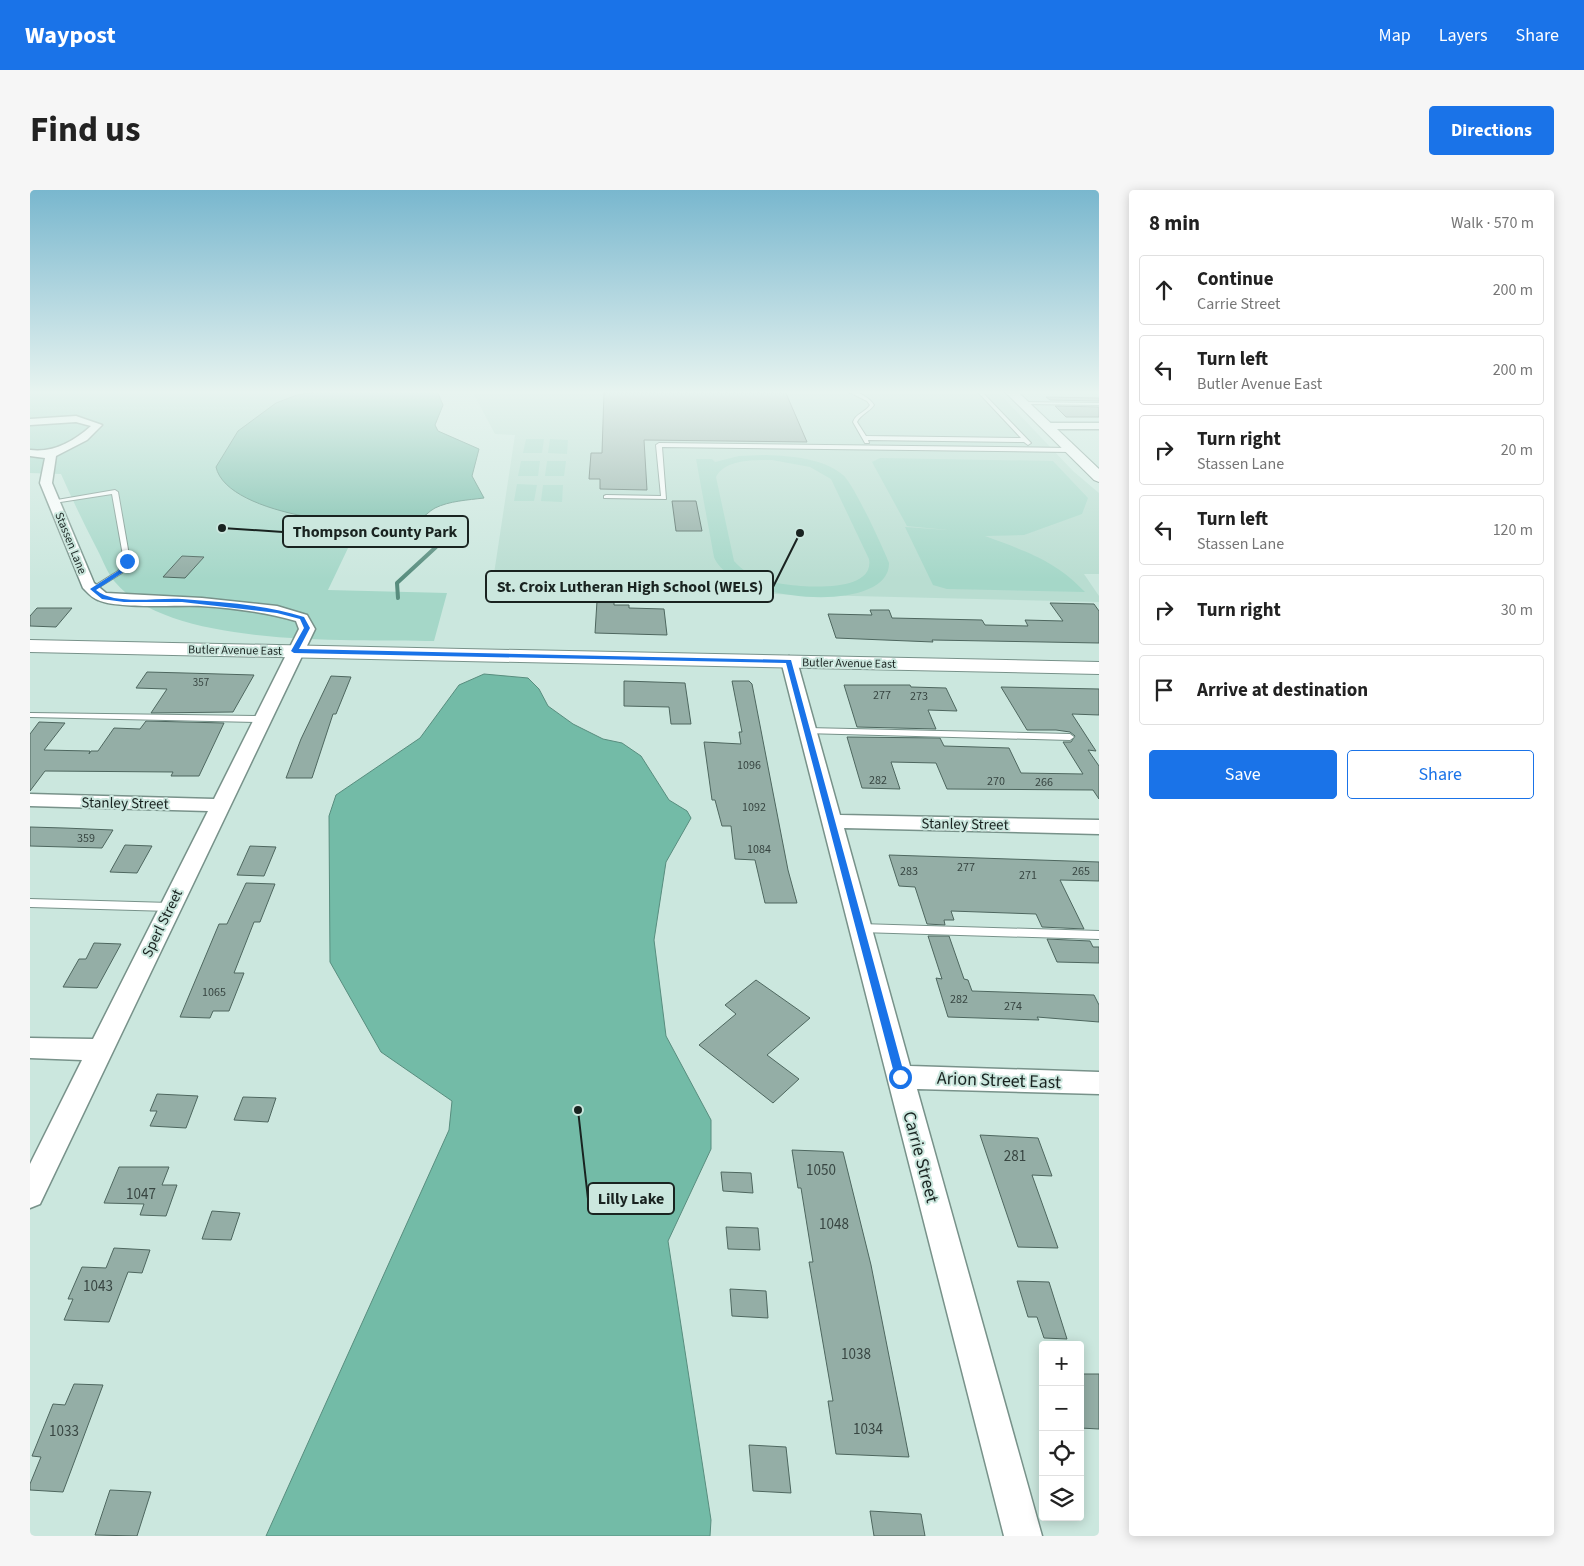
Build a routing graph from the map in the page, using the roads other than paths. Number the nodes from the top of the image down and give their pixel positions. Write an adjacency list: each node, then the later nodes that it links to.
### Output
1 (48, 454): 2 (street)
2 (52, 454): 7 (street, Stassen Lane)
3 (660, 454): 6 (lane)
4 (1076, 454): 5 (street)
5 (1099, 477)
6 (606, 497)
7 (54, 501): 8 (street, Stassen Lane); 8 (lane)
8 (93, 589): 10 (street, Stassen Lane)
9 (30, 646): 10 (street, Butler Avenue East)
10 (294, 651): 11 (street, Butler Avenue East); 14 (street, Sperl Street)
11 (789, 662): 12 (street, Butler Avenue East); 15 (street, Carrie Street)
12 (1099, 668)
13 (30, 715): 14 (lane)
14 (261, 719): 18 (street, Sperl Street)
15 (807, 731): 16 (lane); 19 (street, Carrie Street)
16 (1070, 737)
17 (30, 800): 18 (street, Stanley Street)
18 (220, 805): 22 (street, Sperl Street)
19 (831, 821): 20 (street, Stanley Street); 23 (street, Carrie Street)
20 (1099, 827)
21 (30, 903): 22 (lane)
22 (170, 907): 26 (street, Sperl Street)
23 (860, 928): 24 (lane); 27 (street, Carrie Street)
24 (1099, 935)
25 (30, 1048): 26 (street)
26 (100, 1050): 29 (street, Sperl Street)
27 (900, 1077): 28 (street, Arion Street East); 30 (street, Carrie Street)
28 (1099, 1083)
29 (30, 1194)
30 (1023, 1536)

